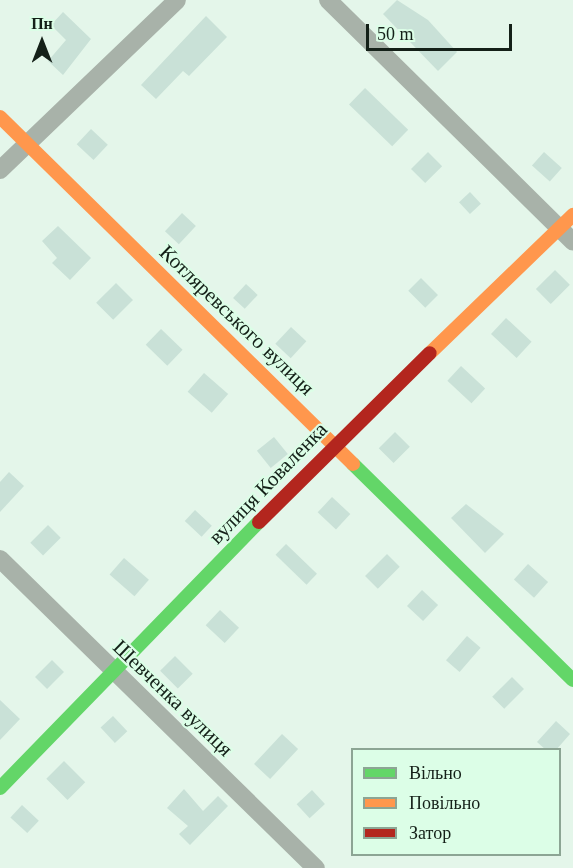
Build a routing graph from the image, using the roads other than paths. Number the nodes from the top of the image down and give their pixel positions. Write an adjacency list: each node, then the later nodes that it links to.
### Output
1 (177, 0): 4 (street)
2 (328, 0): 7 (street)
3 (0, 117): 4 (street, Котляревського вулиця)
4 (27, 144): 5 (street); 9 (street, Котляревського вулиця)
5 (0, 171)
6 (573, 215): 7 (street, вулиця Коваленка)
7 (560, 229): 8 (street); 9 (street, вулиця Коваленка)
8 (573, 242)
9 (334, 445): 11 (street, вулиця Коваленка); 12 (street, Котляревського вулиця)
10 (0, 559): 11 (street, Шевченка вулиця)
11 (114, 673): 13 (street, вулиця Коваленка); 14 (street, Шевченка вулиця)
12 (573, 680)
13 (0, 788)
14 (315, 868)

